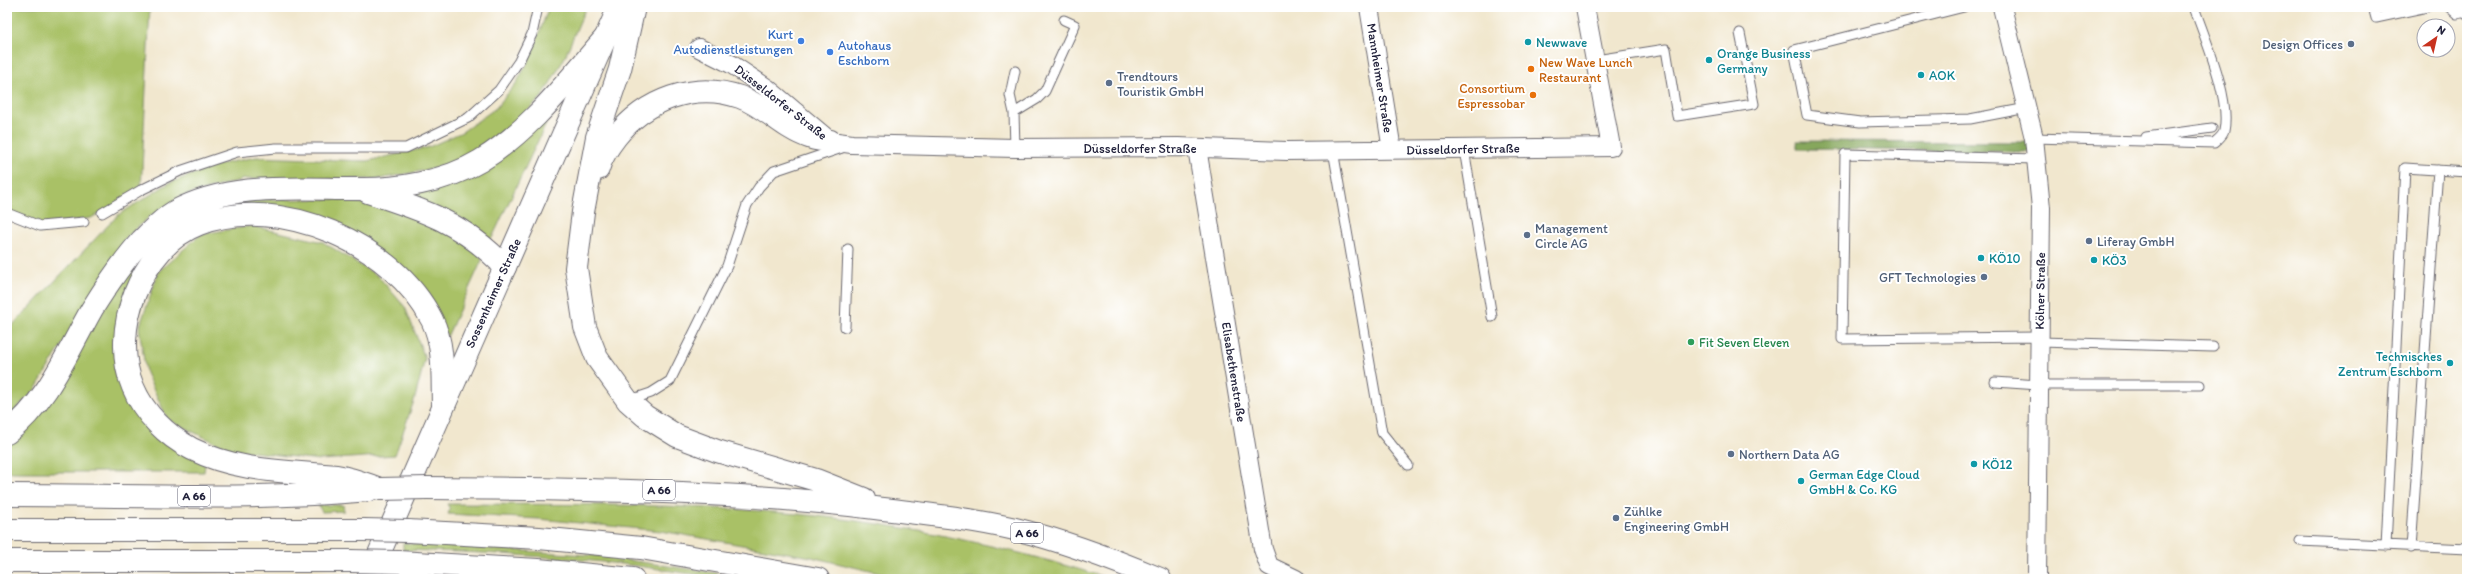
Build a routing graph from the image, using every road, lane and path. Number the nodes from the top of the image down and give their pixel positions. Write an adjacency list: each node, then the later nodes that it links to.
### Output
1 (538, 7): 36 (lane)
2 (619, 7): 15 (main road, Sossenheimer Straße)
3 (634, 7): 40 (main road)
4 (1369, 7): 30 (street, Mannheimer Straße)
5 (1585, 7): 17 (street)
6 (1964, 7): 19 (lane)
7 (2002, 7): 19 (street, Kölner Straße)
8 (2194, 7): 23 (lane)
9 (2373, 7): 10 (lane)
10 (2428, 7)
11 (2449, 7): 12 (lane)
12 (2467, 15)
13 (1064, 20): 20 (lane)
14 (1740, 33): 17 (lane)
15 (606, 37): 34 (main road); 39 (main road, Sossenheimer Straße)
16 (699, 48): 24 (street, Düsseldorfer Straße)
17 (1596, 60): 28 (street, Düsseldorfer Straße)
18 (1015, 71): 20 (lane)
19 (2027, 108): 22 (street, Kölner Straße)
20 (1014, 113): 26 (lane)
21 (2212, 128): 23 (lane)
22 (2034, 138): 23 (lane); 31 (street, Kölner Straße)
23 (2119, 140)
24 (830, 141): 25 (street, Düsseldorfer Straße); 40 (main road)
25 (852, 144): 26 (street, Düsseldorfer Straße); 48 (lane)
26 (1015, 148): 27 (street, Düsseldorfer Straße)
27 (1198, 148): 29 (street, Düsseldorfer Straße); 65 (street, Elisabethenstraße)
28 (1464, 149): 30 (street, Düsseldorfer Straße); 41 (lane)
29 (1333, 150): 30 (street, Düsseldorfer Straße); 51 (lane)
30 (1392, 150)
31 (2036, 159): 43 (street, Kölner Straße); 43 (lane)
32 (2438, 170): 33 (lane); 57 (lane); 58 (lane)
33 (2467, 172)
34 (358, 190): 39 (main road); 50 (main road)
35 (7, 213): 37 (lane)
36 (102, 213)
37 (84, 222)
38 (848, 248): 42 (lane)
39 (505, 267): 49 (main road, Sossenheimer Straße)
40 (576, 268): 48 (main road)
41 (1492, 317)
42 (845, 328)
43 (2040, 340): 44 (lane); 46 (street, Kölner Straße)
44 (2213, 347)
45 (1996, 382): 46 (lane)
46 (2039, 385): 47 (lane); 66 (street, Kölner Straße)
47 (2200, 385)
48 (628, 401): 54 (main road)
49 (443, 406): 52 (main road); 61 (main road, Sossenheimer Straße)
50 (7, 433)
51 (1408, 465)
52 (380, 489): 53 (main road, A 66); 54 (main road, A 66, bridge)
53 (7, 495)
54 (889, 510): 64 (main road, A 66)
55 (7, 530): 63 (main road, bridge)
56 (2300, 541): 57 (lane)
57 (2386, 546): 58 (lane)
58 (2411, 548): 59 (lane)
59 (2467, 549)
60 (7, 561): 62 (main road, bridge)
61 (368, 579)
62 (633, 579)
63 (818, 579)
64 (1160, 579)
65 (1296, 579)
66 (2037, 579)

